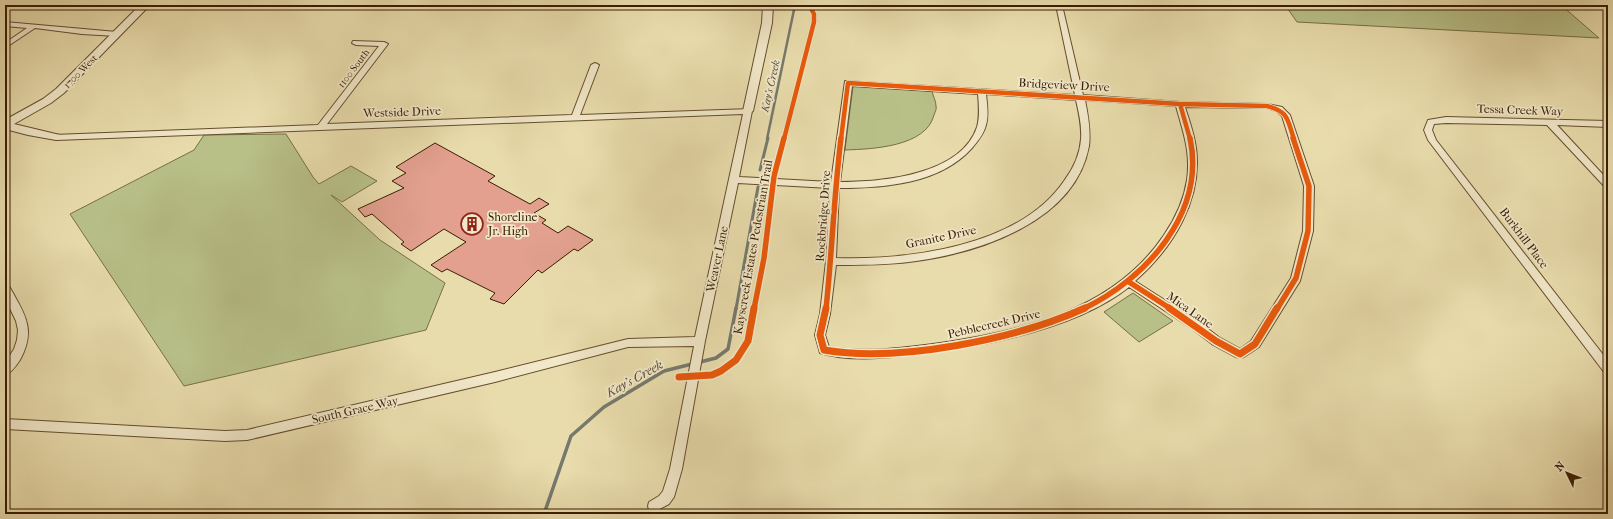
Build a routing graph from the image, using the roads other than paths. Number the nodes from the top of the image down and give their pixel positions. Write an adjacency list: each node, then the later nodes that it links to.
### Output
1 (145, 5): 6 (street, 1700 West)
2 (768, 5): 14 (street, Weaver Lane)
3 (1060, 5): 12 (street, Granite Drive)
4 (5, 24): 5 (street)
5 (34, 26): 6 (street); 8 (street)
6 (117, 34): 19 (street, 1700 West)
7 (356, 43): 20 (street, 1100 South)
8 (5, 46)
9 (594, 65): 15 (street)
10 (848, 83): 11 (street, Bridgeview Drive); 23 (street, Rockbridge Drive)
11 (982, 91): 12 (street, Bridgeview Drive); 23 (street)
12 (1080, 97): 13 (street, Bridgeview Drive); 25 (street, Granite Drive)
13 (1180, 104): 26 (street, Pebblecreek Drive); 30 (street, Bridgeview Drive)
14 (748, 112): 15 (street, Westside Drive); 22 (street, Weaver Lane)
15 (576, 118): 20 (street, Westside Drive)
16 (1431, 122): 17 (street, Tessa Creek Way); 31 (street, Burkhill Place)
17 (1550, 123): 18 (street, Tessa Creek Way); 24 (street)
18 (1608, 124)
19 (5, 125): 21 (street)
20 (321, 127): 21 (street, Westside Drive)
21 (56, 137)
22 (734, 180): 23 (street); 28 (street, Weaver Lane)
23 (835, 184): 25 (street, Rockbridge Drive)
24 (1608, 185)
25 (830, 261): 29 (street, Rockbridge Drive)
26 (1129, 282): 29 (street, Pebblecreek Drive); 30 (street, Mica Lane)
27 (5, 289): 32 (street)
28 (699, 346): 33 (street, South Grace Way); 34 (street, Weaver Lane)
29 (824, 350)
30 (1240, 354)
31 (1608, 369)
32 (5, 371)
33 (5, 424)
34 (654, 506)

